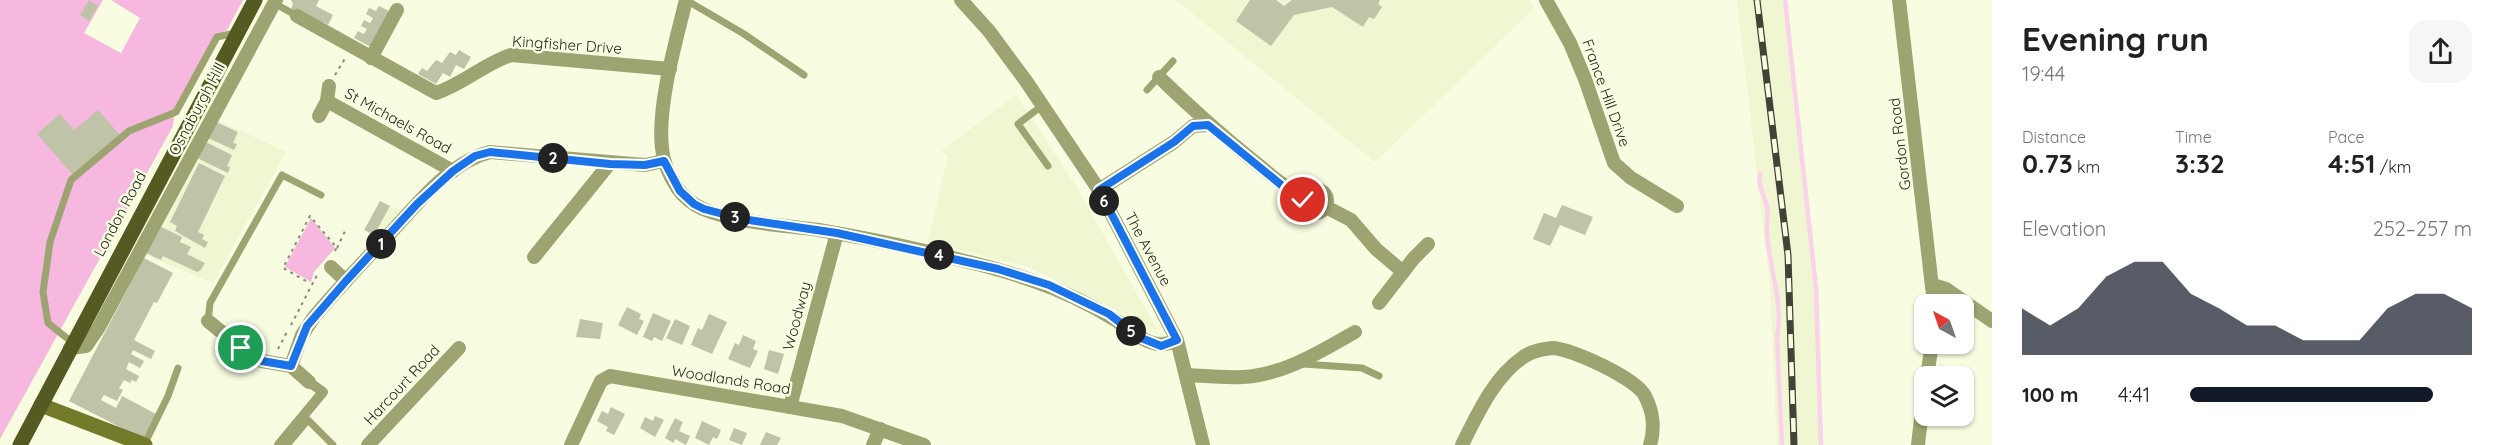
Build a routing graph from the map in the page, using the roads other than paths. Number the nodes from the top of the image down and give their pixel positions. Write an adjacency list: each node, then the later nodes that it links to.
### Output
1 (255, 0): 9 (main road, London Road)
2 (686, 0): 12 (street); 13 (lane)
3 (961, 0): 18 (street, The Avenue)
4 (1545, 0): 27 (street, France Hill Drive)
5 (1899, 0): 34 (street, Gordon Road)
6 (275, 2): 8 (lane, Kingfisher Drive); 41 (street, Osnaburgh Hill)
7 (397, 10): 10 (street)
8 (297, 16): 10 (street, Kingfisher Drive)
9 (238, 33): 41 (main road, London Road); 41 (lane)
10 (371, 58): 12 (street, Kingfisher Drive)
11 (1173, 61): 14 (lane)
12 (670, 69): 21 (street)
13 (804, 75)
14 (1159, 77): 16 (lane); 20 (street)
15 (329, 86): 17 (street, St Michaels Road)
16 (1147, 90)
17 (327, 101): 19 (street, St Michaels Road); 24 (street, St Michaels Road)
18 (1043, 105): 23 (lane); 25 (street, The Avenue)
19 (319, 116)
20 (1208, 125): 25 (street); 32 (street)
21 (664, 161): 22 (street); 28 (street)
22 (610, 164): 24 (street); 30 (street)
23 (1048, 166)
24 (453, 171): 33 (street)
25 (1099, 190): 40 (street, The Avenue)
26 (321, 195): 37 (lane)
27 (1677, 206)
28 (837, 233): 40 (street); 50 (street, Woodway)
29 (1428, 244): 32 (street)
30 (534, 257)
31 (331, 267): 33 (street)
32 (1403, 272): 36 (street)
33 (346, 281): 44 (street)
34 (1933, 285): 35 (street, Gordon Road); 38 (street)
35 (1933, 294)
36 (1379, 303)
37 (208, 321): 44 (street)
38 (1992, 321)
39 (1355, 332): 43 (street)
40 (1177, 340): 46 (street, The Avenue)
41 (71, 346): 49 (main road, London Road)
42 (459, 348): 59 (street, Harcourt Road)
43 (1295, 363): 46 (street); 47 (lane)
44 (291, 366): 48 (street)
45 (178, 368): 55 (lane)
46 (1187, 375): 63 (street, The Avenue)
47 (1379, 376)
48 (309, 382): 56 (street)
49 (41, 405): 53 (main road); 54 (main road, London Road)
50 (790, 407): 52 (street, Woodlands Road); 60 (street, Woodlands Road)
51 (1920, 426): 66 (street)
52 (880, 429): 61 (street); 62 (street, Woodlands Road)
53 (123, 441): 55 (main road)
54 (20, 445)
55 (144, 445)
56 (279, 445)
57 (288, 445): 58 (lane)
58 (333, 445)
59 (368, 445)
60 (571, 445)
61 (873, 445)
62 (924, 445)
63 (1203, 445)
64 (1462, 445): 65 (street)
65 (1650, 445)
66 (1918, 445)

